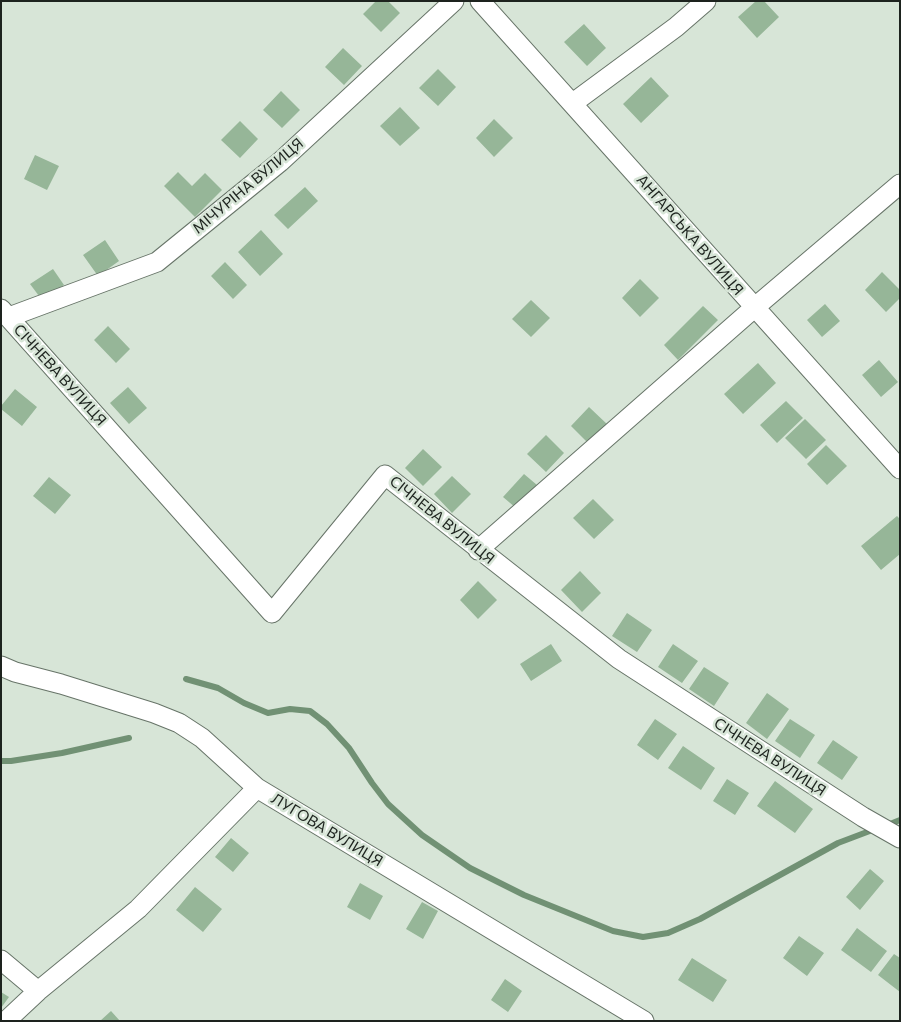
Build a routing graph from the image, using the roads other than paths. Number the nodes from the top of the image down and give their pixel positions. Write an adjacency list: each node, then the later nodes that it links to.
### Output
1 (454, 1): 7 (street, МІЧУРІНА ВУЛИЦЯ)
2 (480, 1): 4 (street, АНГАРСЬКА ВУЛИЦЯ)
3 (706, 1): 4 (street)
4 (573, 103): 6 (street, АНГАРСЬКА ВУЛИЦЯ)
5 (900, 184): 6 (street)
6 (754, 308): 8 (street, АНГАРСЬКА ВУЛИЦЯ); 9 (street)
7 (4, 318): 9 (street, СІЧНЕВА ВУЛИЦЯ)
8 (900, 469)
9 (478, 550): 12 (street, СІЧНЕВА ВУЛИЦЯ)
10 (1, 666): 11 (street, ЛУГОВА ВУЛИЦЯ)
11 (257, 788): 14 (street); 16 (street, ЛУГОВА ВУЛИЦЯ)
12 (899, 838)
13 (1, 960): 14 (street)
14 (38, 991): 15 (street)
15 (6, 1021)
16 (644, 1021)

